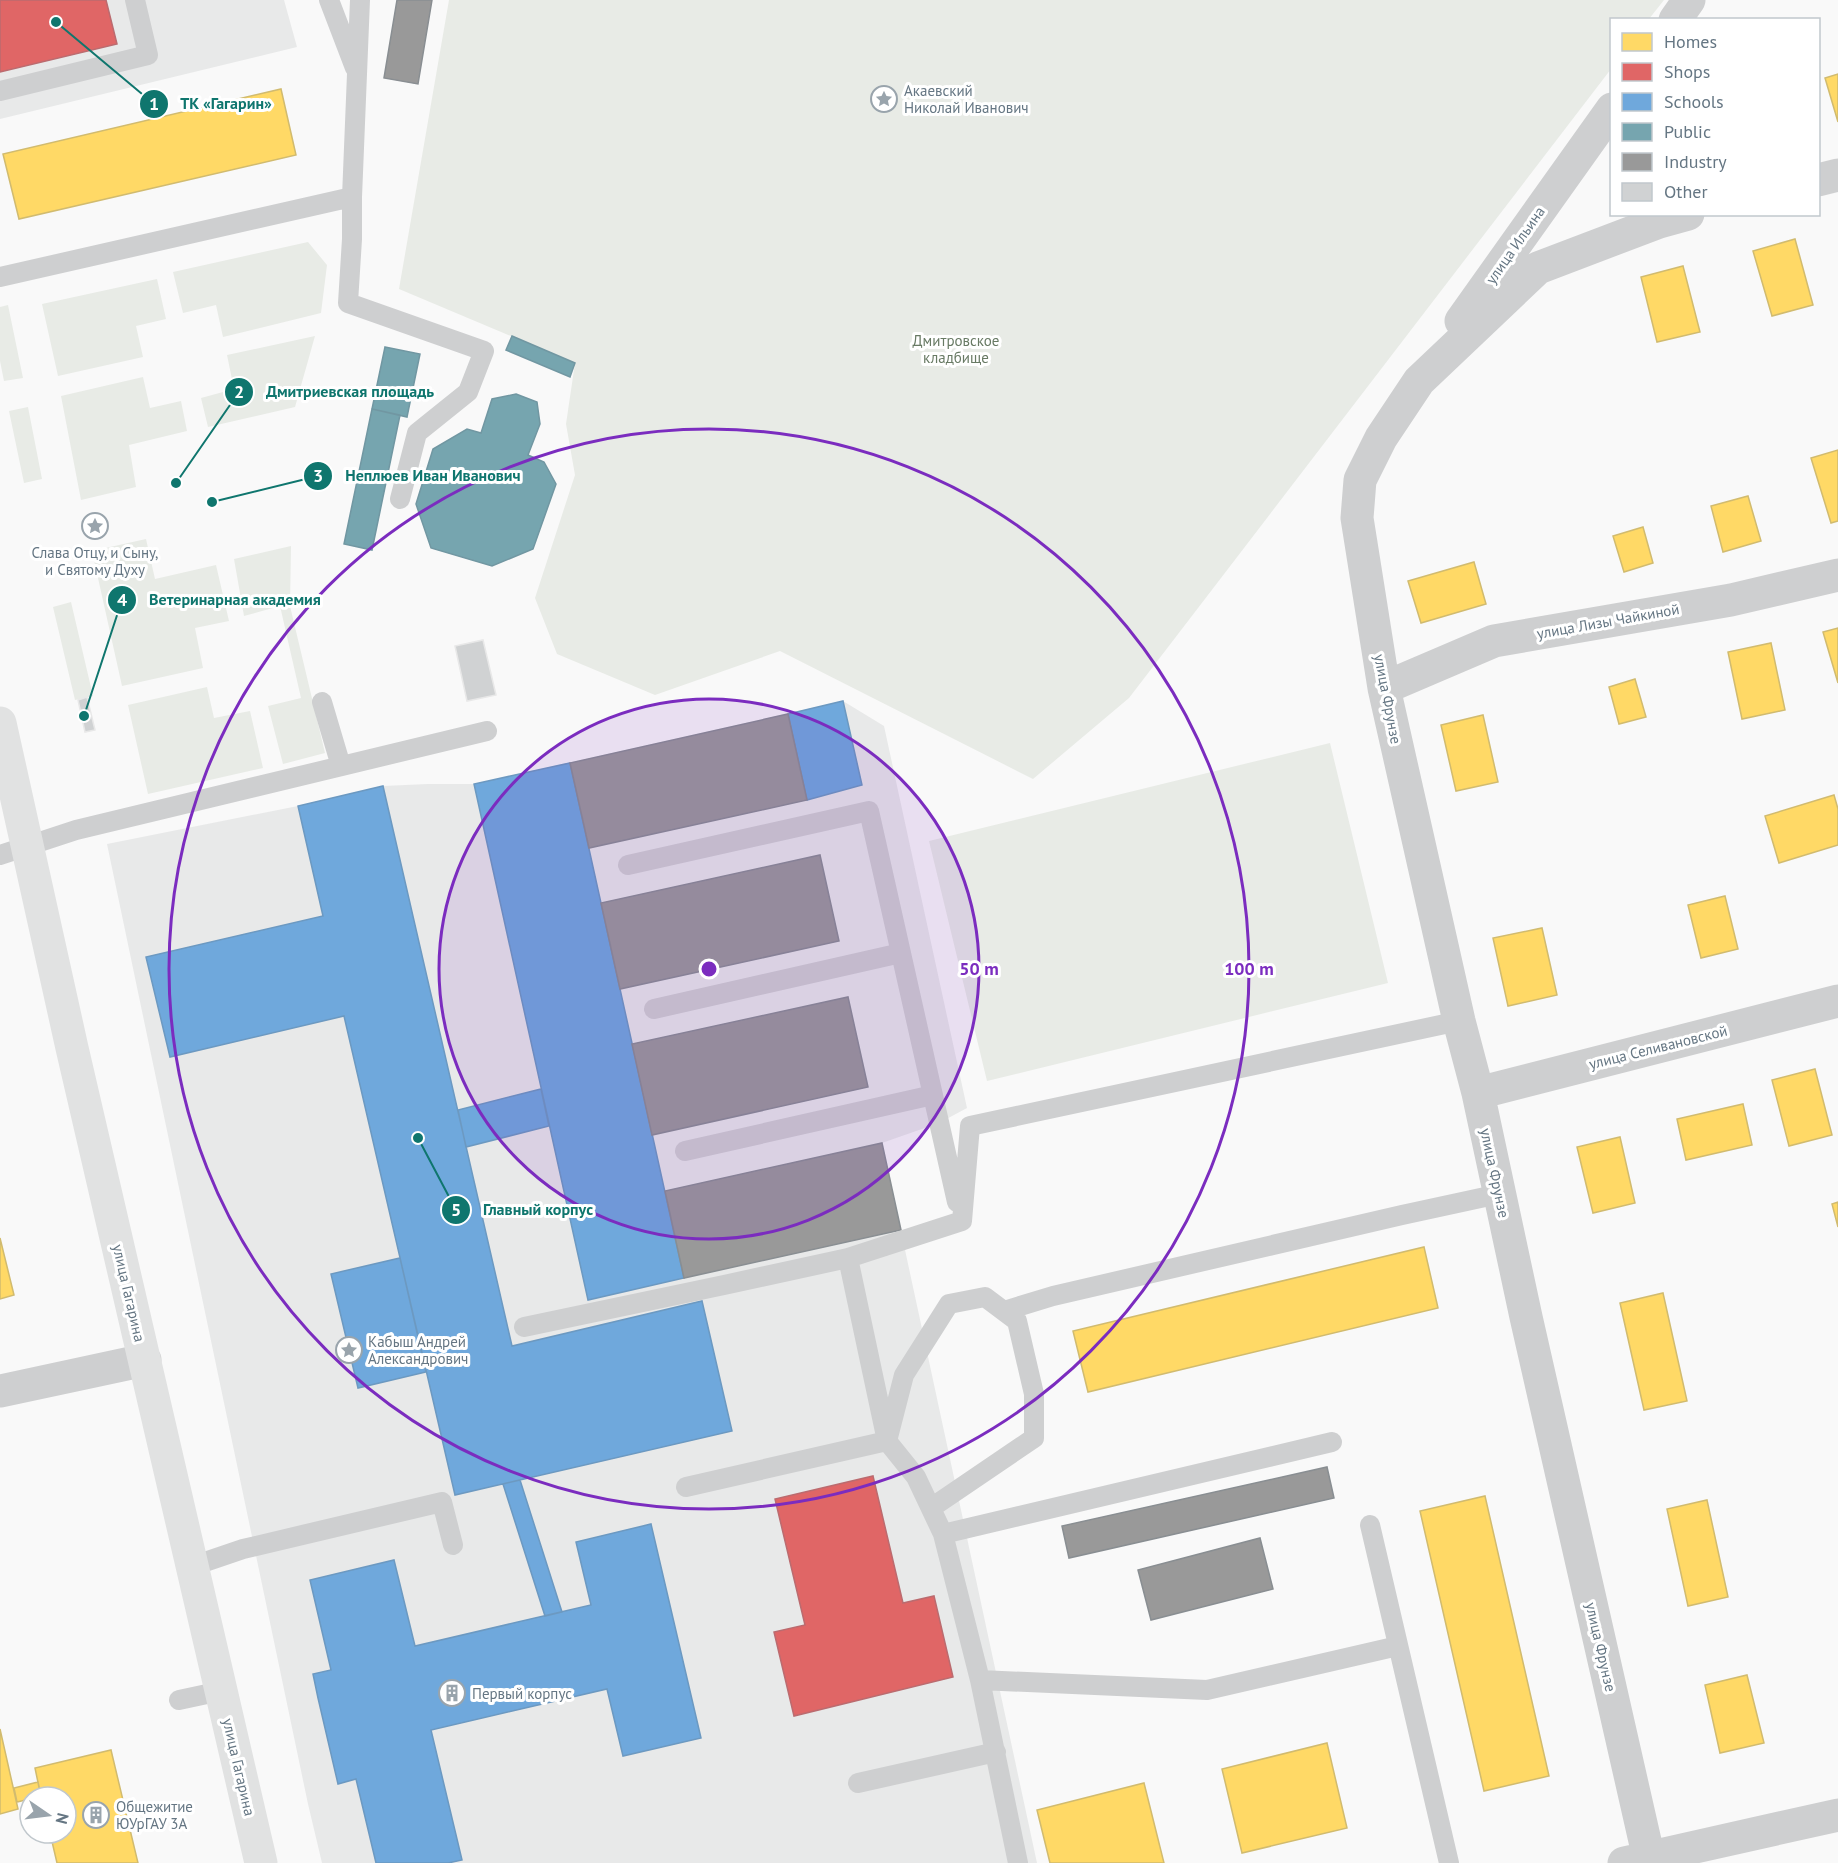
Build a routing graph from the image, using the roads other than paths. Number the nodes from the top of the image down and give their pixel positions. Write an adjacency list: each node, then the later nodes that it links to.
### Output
1 (135, 0): 7 (lane)
2 (328, 0): 6 (lane)
3 (360, 0): 6 (lane)
4 (1689, 0): 5 (street)
5 (1676, 18)
6 (358, 76): 11 (lane)
7 (0, 92)
8 (1610, 110): 14 (street, улица Ильина)
9 (1838, 175): 10 (street)
10 (1820, 180)
11 (352, 197): 13 (lane); 16 (lane)
12 (1681, 216): 14 (street, улица Ильина)
13 (0, 277)
14 (1419, 381): 15 (street, улица Ильина)
15 (1360, 480): 18 (street, улица Фрунзе)
16 (400, 499)
17 (1838, 575): 18 (street, улица Лизы Чайкиной)
18 (1384, 688): 28 (street, улица Фрунзе)
19 (322, 702): 22 (lane)
20 (0, 723): 23 (main road, улица Гагарина)
21 (487, 731): 22 (lane)
22 (341, 766): 23 (lane)
23 (14, 850): 37 (main road, улица Гагарина)
24 (628, 865): 25 (lane)
25 (901, 953): 27 (lane); 30 (lane)
26 (1838, 1001): 29 (street, улица Селивановской)
27 (654, 1009)
28 (1459, 1021): 29 (street, улица Фрунзе); 33 (lane)
29 (1478, 1093): 32 (street, улица Фрунзе)
30 (933, 1095): 31 (lane); 33 (lane)
31 (685, 1152)
32 (1499, 1194): 35 (lane); 54 (street, улица Фрунзе)
33 (962, 1221): 34 (lane)
34 (848, 1257): 36 (lane); 39 (lane)
35 (1004, 1311): 39 (lane); 42 (lane)
36 (524, 1327)
37 (145, 1360): 38 (street); 46 (main road, улица Гагарина)
38 (0, 1391)
39 (887, 1441): 41 (lane); 42 (lane)
40 (1332, 1442): 44 (lane)
41 (686, 1487)
42 (931, 1508): 44 (lane)
43 (1370, 1525): 47 (lane)
44 (943, 1534): 48 (lane)
45 (453, 1545): 46 (lane)
46 (193, 1566): 49 (main road, улица Гагарина)
47 (1398, 1646): 48 (lane); 57 (lane)
48 (980, 1680): 51 (lane)
49 (221, 1691): 50 (lane); 55 (main road, улица Гагарина)
50 (179, 1700)
51 (996, 1752): 52 (lane); 56 (lane)
52 (858, 1783)
53 (1838, 1815): 54 (street)
54 (1641, 1861)
55 (261, 1863)
56 (1018, 1863)
57 (1449, 1863)

